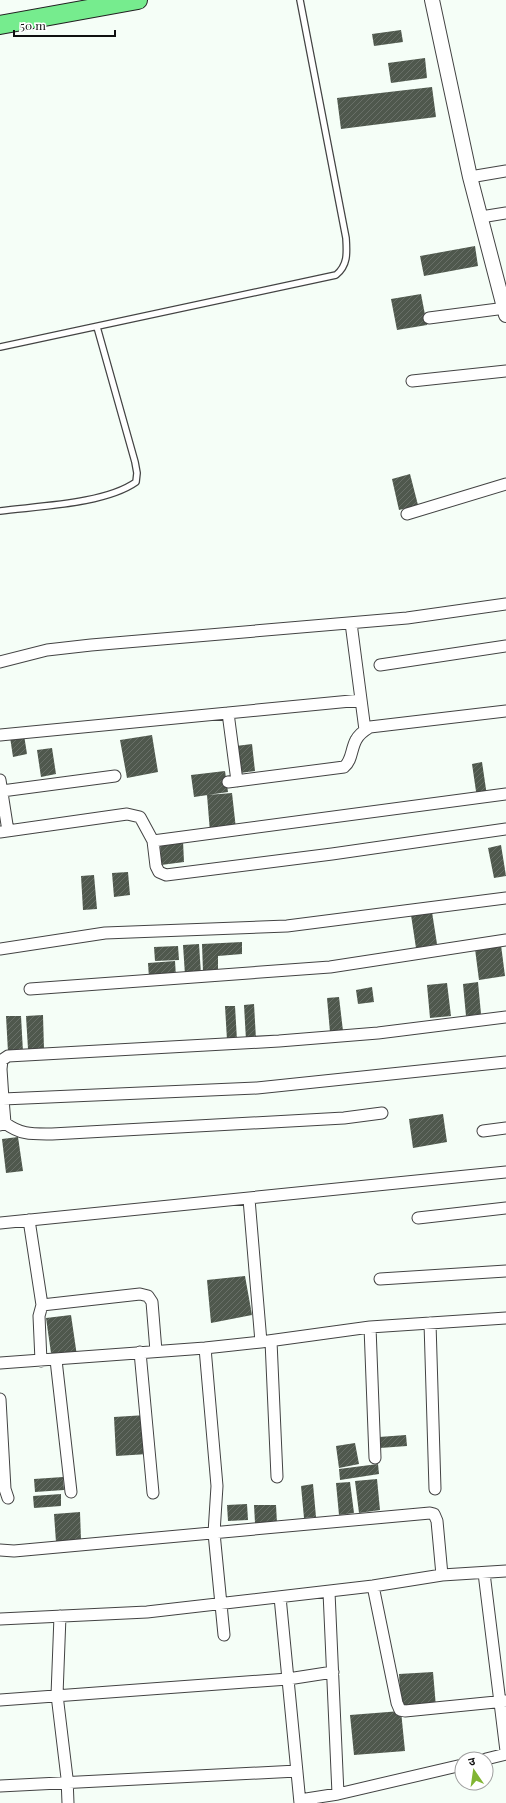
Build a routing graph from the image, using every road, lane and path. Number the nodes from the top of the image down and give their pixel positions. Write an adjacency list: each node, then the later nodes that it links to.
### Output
1 (138, 0): 4 (main road)
2 (300, 0): 11 (lane)
3 (432, 0): 6 (street)
4 (0, 25)
5 (506, 171): 6 (street)
6 (470, 177): 8 (street)
7 (506, 213): 8 (street)
8 (481, 217): 9 (street)
9 (505, 311): 10 (street)
10 (429, 318)
11 (97, 327): 12 (lane); 16 (lane)
12 (0, 347)
13 (506, 370): 14 (street)
14 (412, 381)
15 (506, 484): 17 (street)
16 (0, 511)
17 (407, 514)
18 (506, 604): 19 (street)
19 (351, 623): 21 (street); 23 (street)
20 (506, 646): 22 (street)
21 (0, 662)
22 (380, 665)
23 (361, 700): 25 (street); 26 (street)
24 (506, 710): 26 (street)
25 (228, 713): 26 (street); 27 (street)
26 (365, 730)
27 (0, 735)
28 (115, 776): 29 (street)
29 (1, 786): 32 (street)
30 (506, 794): 33 (street)
31 (506, 829): 33 (street)
32 (4, 831): 33 (street)
33 (153, 841)
34 (506, 898): 36 (street)
35 (506, 940): 37 (street)
36 (0, 949)
37 (30, 989)
38 (506, 1017): 40 (street)
39 (506, 1062): 40 (street)
40 (4, 1100): 42 (street)
41 (382, 1113): 42 (street)
42 (2, 1124)
43 (506, 1128): 44 (street)
44 (483, 1131)
45 (506, 1172): 46 (street)
46 (249, 1199): 49 (street); 57 (street)
47 (506, 1208): 48 (street)
48 (418, 1218)
49 (29, 1220): 50 (street); 53 (street)
50 (0, 1223)
51 (506, 1271): 52 (street)
52 (380, 1279)
53 (42, 1305): 59 (street); 62 (street)
54 (506, 1318): 55 (street)
55 (430, 1323): 56 (street); 67 (street)
56 (370, 1327): 57 (street); 65 (street)
57 (266, 1342): 58 (street); 66 (street)
58 (205, 1348): 59 (street); 71 (street)
59 (156, 1351): 60 (street)
60 (140, 1352): 61 (street); 69 (street)
61 (56, 1360): 62 (street); 68 (street)
62 (41, 1361): 63 (street)
63 (0, 1363)
64 (0, 1399): 70 (street)
65 (375, 1458)
66 (277, 1477)
67 (435, 1489)
68 (71, 1492)
69 (153, 1493)
70 (8, 1498)
71 (214, 1533): 72 (street); 75 (street); 79 (street)
72 (0, 1550)
73 (506, 1571): 74 (street)
74 (484, 1573): 75 (street); 87 (street)
75 (442, 1576): 76 (street)
76 (373, 1586): 77 (street); 87 (street)
77 (329, 1592): 78 (street); 83 (street)
78 (280, 1597): 79 (street); 84 (street)
79 (222, 1603): 80 (street); 82 (street)
80 (60, 1616): 81 (street); 85 (street)
81 (0, 1619)
82 (224, 1636)
83 (333, 1672): 84 (street); 95 (street)
84 (288, 1679): 85 (street); 92 (street)
85 (57, 1696): 86 (street); 93 (street)
86 (0, 1700)
87 (503, 1702): 88 (street)
88 (506, 1751)
89 (506, 1754): 90 (street)
90 (494, 1757)
91 (454, 1767): 95 (street)
92 (297, 1771): 93 (street); 96 (street)
93 (68, 1783): 94 (street); 97 (street)
94 (0, 1786)
95 (338, 1794): 96 (street)
96 (300, 1802)
97 (68, 1803)

